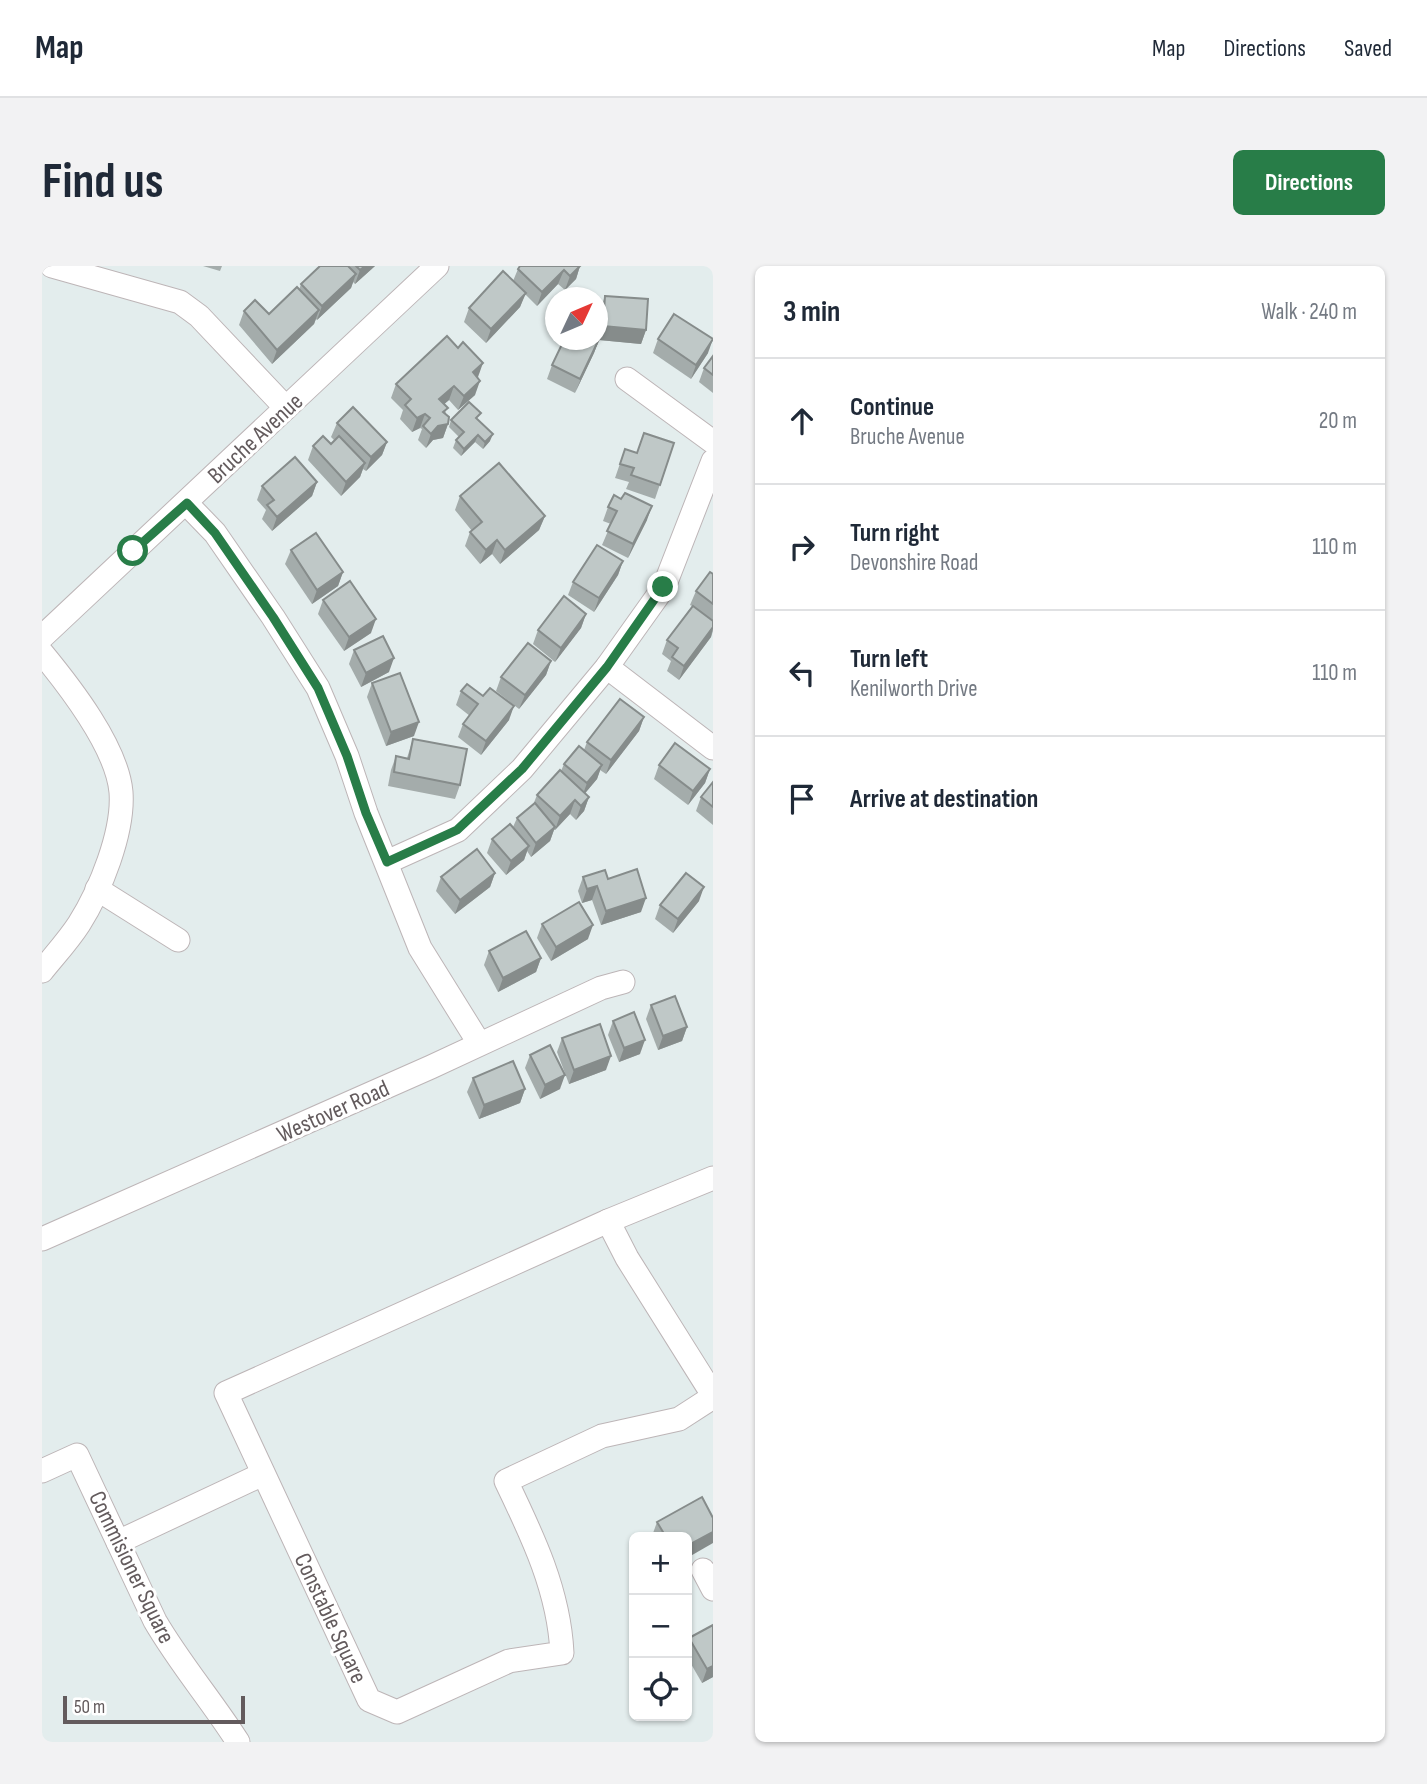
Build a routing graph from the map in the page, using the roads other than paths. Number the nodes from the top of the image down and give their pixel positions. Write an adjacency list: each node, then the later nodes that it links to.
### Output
1 (52, 266): 4 (street)
2 (437, 266): 4 (street, Bruche Avenue)
3 (627, 379): 5 (street)
4 (286, 408): 7 (street, Bruche Avenue)
5 (713, 442)
6 (713, 461): 10 (street)
7 (187, 503): 8 (street, Bruche Avenue); 12 (street)
8 (42, 637)
9 (42, 653): 13 (street)
10 (607, 667): 11 (street); 12 (street)
11 (713, 748)
12 (387, 862): 17 (street)
13 (97, 889): 14 (street); 15 (street)
14 (178, 940)
15 (42, 971)
16 (623, 982): 17 (street, Westover Road)
17 (479, 1043): 20 (street, Westover Road)
18 (713, 1178): 19 (street)
19 (608, 1221): 21 (street, Constable Square); 23 (street, Constable Square)
20 (42, 1239)
21 (713, 1396): 23 (street, Constable Square)
22 (42, 1471): 24 (street, Commisioner Square)
23 (262, 1474): 24 (street)
24 (118, 1542): 25 (street, Commisioner Square)
25 (237, 1742)

